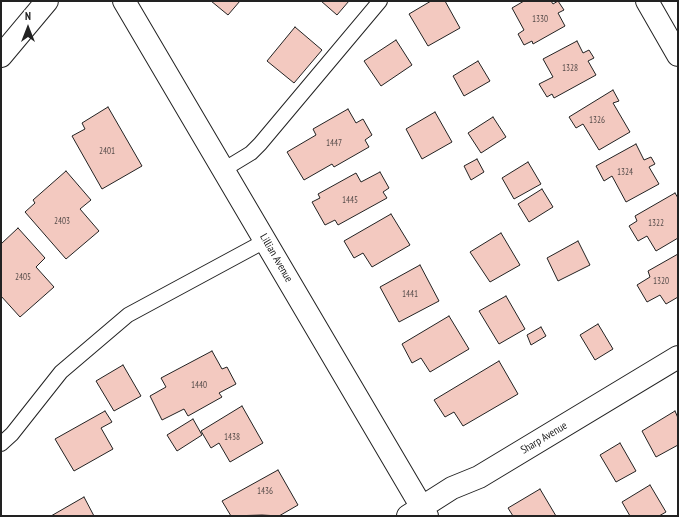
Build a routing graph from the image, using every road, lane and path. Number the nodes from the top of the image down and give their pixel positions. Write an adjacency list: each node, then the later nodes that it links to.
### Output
1 (47, 1): 6 (street)
2 (124, 1): 7 (street, Lillian Avenue)
3 (380, 1): 7 (lane)
4 (646, 1): 5 (street)
5 (678, 55)
6 (1, 56)
7 (223, 170): 8 (street, Lillian Avenue)
8 (265, 241): 10 (lane); 11 (street, Lillian Avenue)
9 (678, 357): 11 (street, Sharp Avenue)
10 (1, 444)
11 (419, 513)

